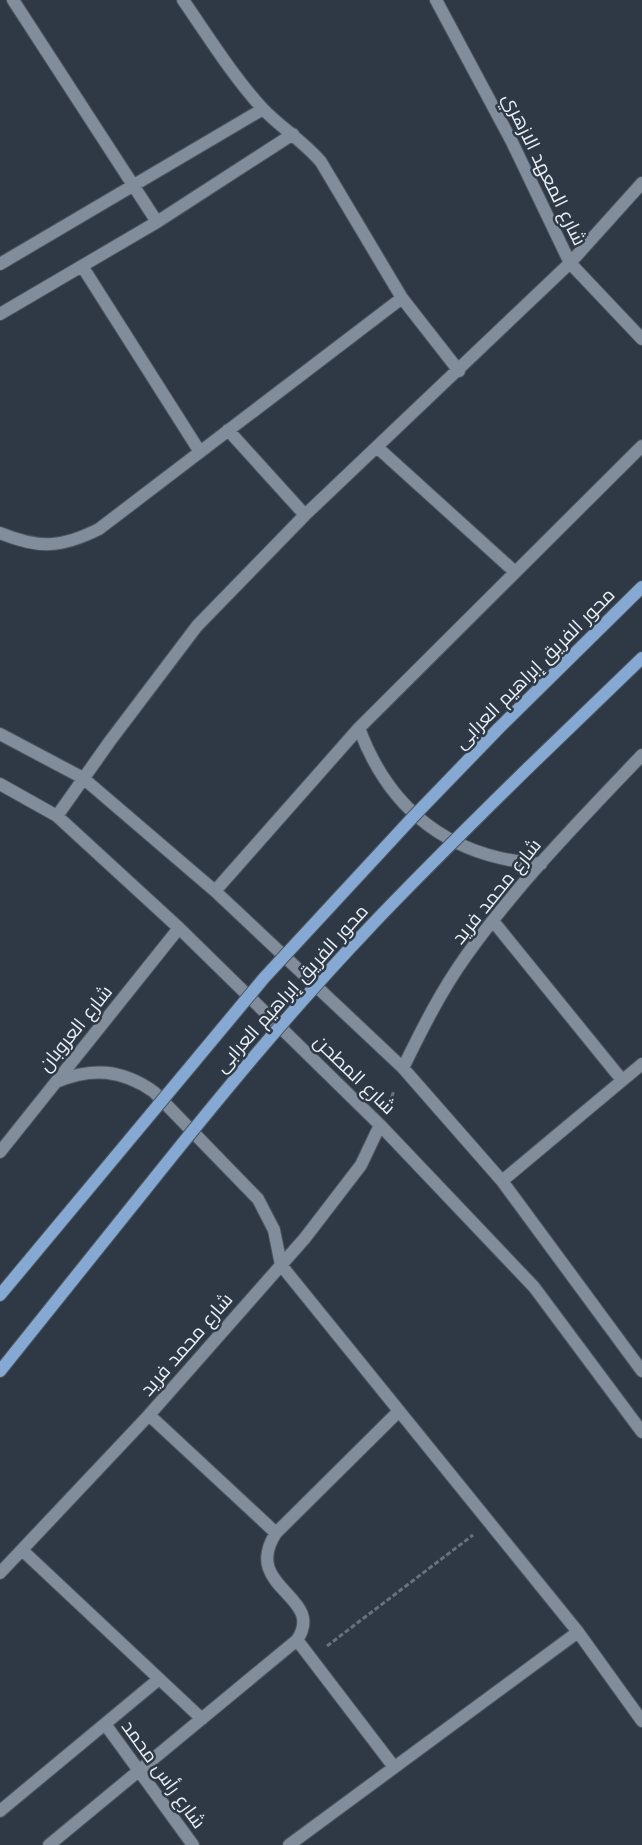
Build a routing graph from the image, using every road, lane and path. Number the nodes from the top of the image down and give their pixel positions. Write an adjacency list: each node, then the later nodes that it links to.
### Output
1 (13, 0): 7 (street)
2 (183, 0): 4 (street)
3 (436, 0): 9 (street, شارع المعهد الازهري)
4 (263, 109): 5 (street); 7 (street)
5 (293, 134): 8 (street); 12 (street)
6 (642, 183): 9 (street)
7 (135, 185): 8 (street); 10 (street)
8 (157, 222): 11 (street)
9 (570, 263): 14 (street, شارع المعهد الازهري); 15 (street)
10 (0, 264)
11 (82, 266): 13 (street); 19 (street)
12 (402, 298): 15 (street); 16 (street)
13 (0, 314)
14 (642, 339)
15 (459, 370): 18 (street)
16 (228, 430): 19 (street); 20 (street)
17 (642, 446): 22 (street)
18 (378, 448): 20 (street); 22 (street)
19 (200, 452): 21 (street)
20 (305, 515): 28 (street)
21 (0, 533)
22 (515, 572): 25 (street)
23 (642, 587): 43 (main road, محور الفريق إبراهيم العرابى, bridge)
24 (642, 658): 44 (main road, محور الفريق إبراهيم العرابى, bridge)
25 (359, 728): 31 (street); 32 (street)
26 (0, 734): 28 (street, شارع المطحن)
27 (640, 762): 31 (street, شارع محمد فريد)
28 (84, 778): 30 (street); 32 (street, شارع المطحن)
29 (0, 784): 30 (street, شارع المطحن)
30 (57, 816): 34 (street, شارع المطحن)
31 (541, 864): 33 (street, شارع محمد فريد)
32 (215, 891): 36 (street, شارع المطحن)
33 (493, 921): 36 (street, شارع محمد فريد); 37 (street)
34 (179, 928): 38 (street, شارع العروبان); 39 (street, شارع المطحن)
35 (642, 1064): 37 (street)
36 (403, 1068): 39 (path); 41 (street, شارع المطحن)
37 (622, 1080): 41 (street)
38 (56, 1082): 40 (street, شارع العروبان); 42 (street)
39 (380, 1125): 42 (street, شارع محمد فريد); 48 (street, شارع المطحن)
40 (0, 1152)
41 (502, 1181): 45 (street, شارع المطحن)
42 (281, 1265): 46 (street); 47 (street, شارع محمد فريد)
43 (0, 1294)
44 (0, 1371)
45 (642, 1371)
46 (399, 1411): 49 (street); 50 (street)
47 (149, 1415): 50 (street); 51 (street, شارع محمد فريد)
48 (642, 1432)
49 (490, 1523): 53 (street); 55 (path)
50 (276, 1532): 54 (street)
51 (22, 1550): 52 (street, شارع محمد فريد); 56 (street)
52 (0, 1573)
53 (578, 1632): 58 (street); 60 (street)
54 (297, 1640): 55 (street); 57 (street)
55 (311, 1658): 60 (street)
56 (159, 1679): 57 (street); 59 (street)
57 (202, 1719): 61 (street)
58 (642, 1721)
59 (104, 1724): 61 (street, شارع رأس محمد); 62 (street)
60 (394, 1768): 65 (street)
61 (139, 1771): 63 (street); 64 (street, شارع رأس محمد)
62 (0, 1811)
63 (49, 1845)
64 (193, 1845)
65 (289, 1845)

